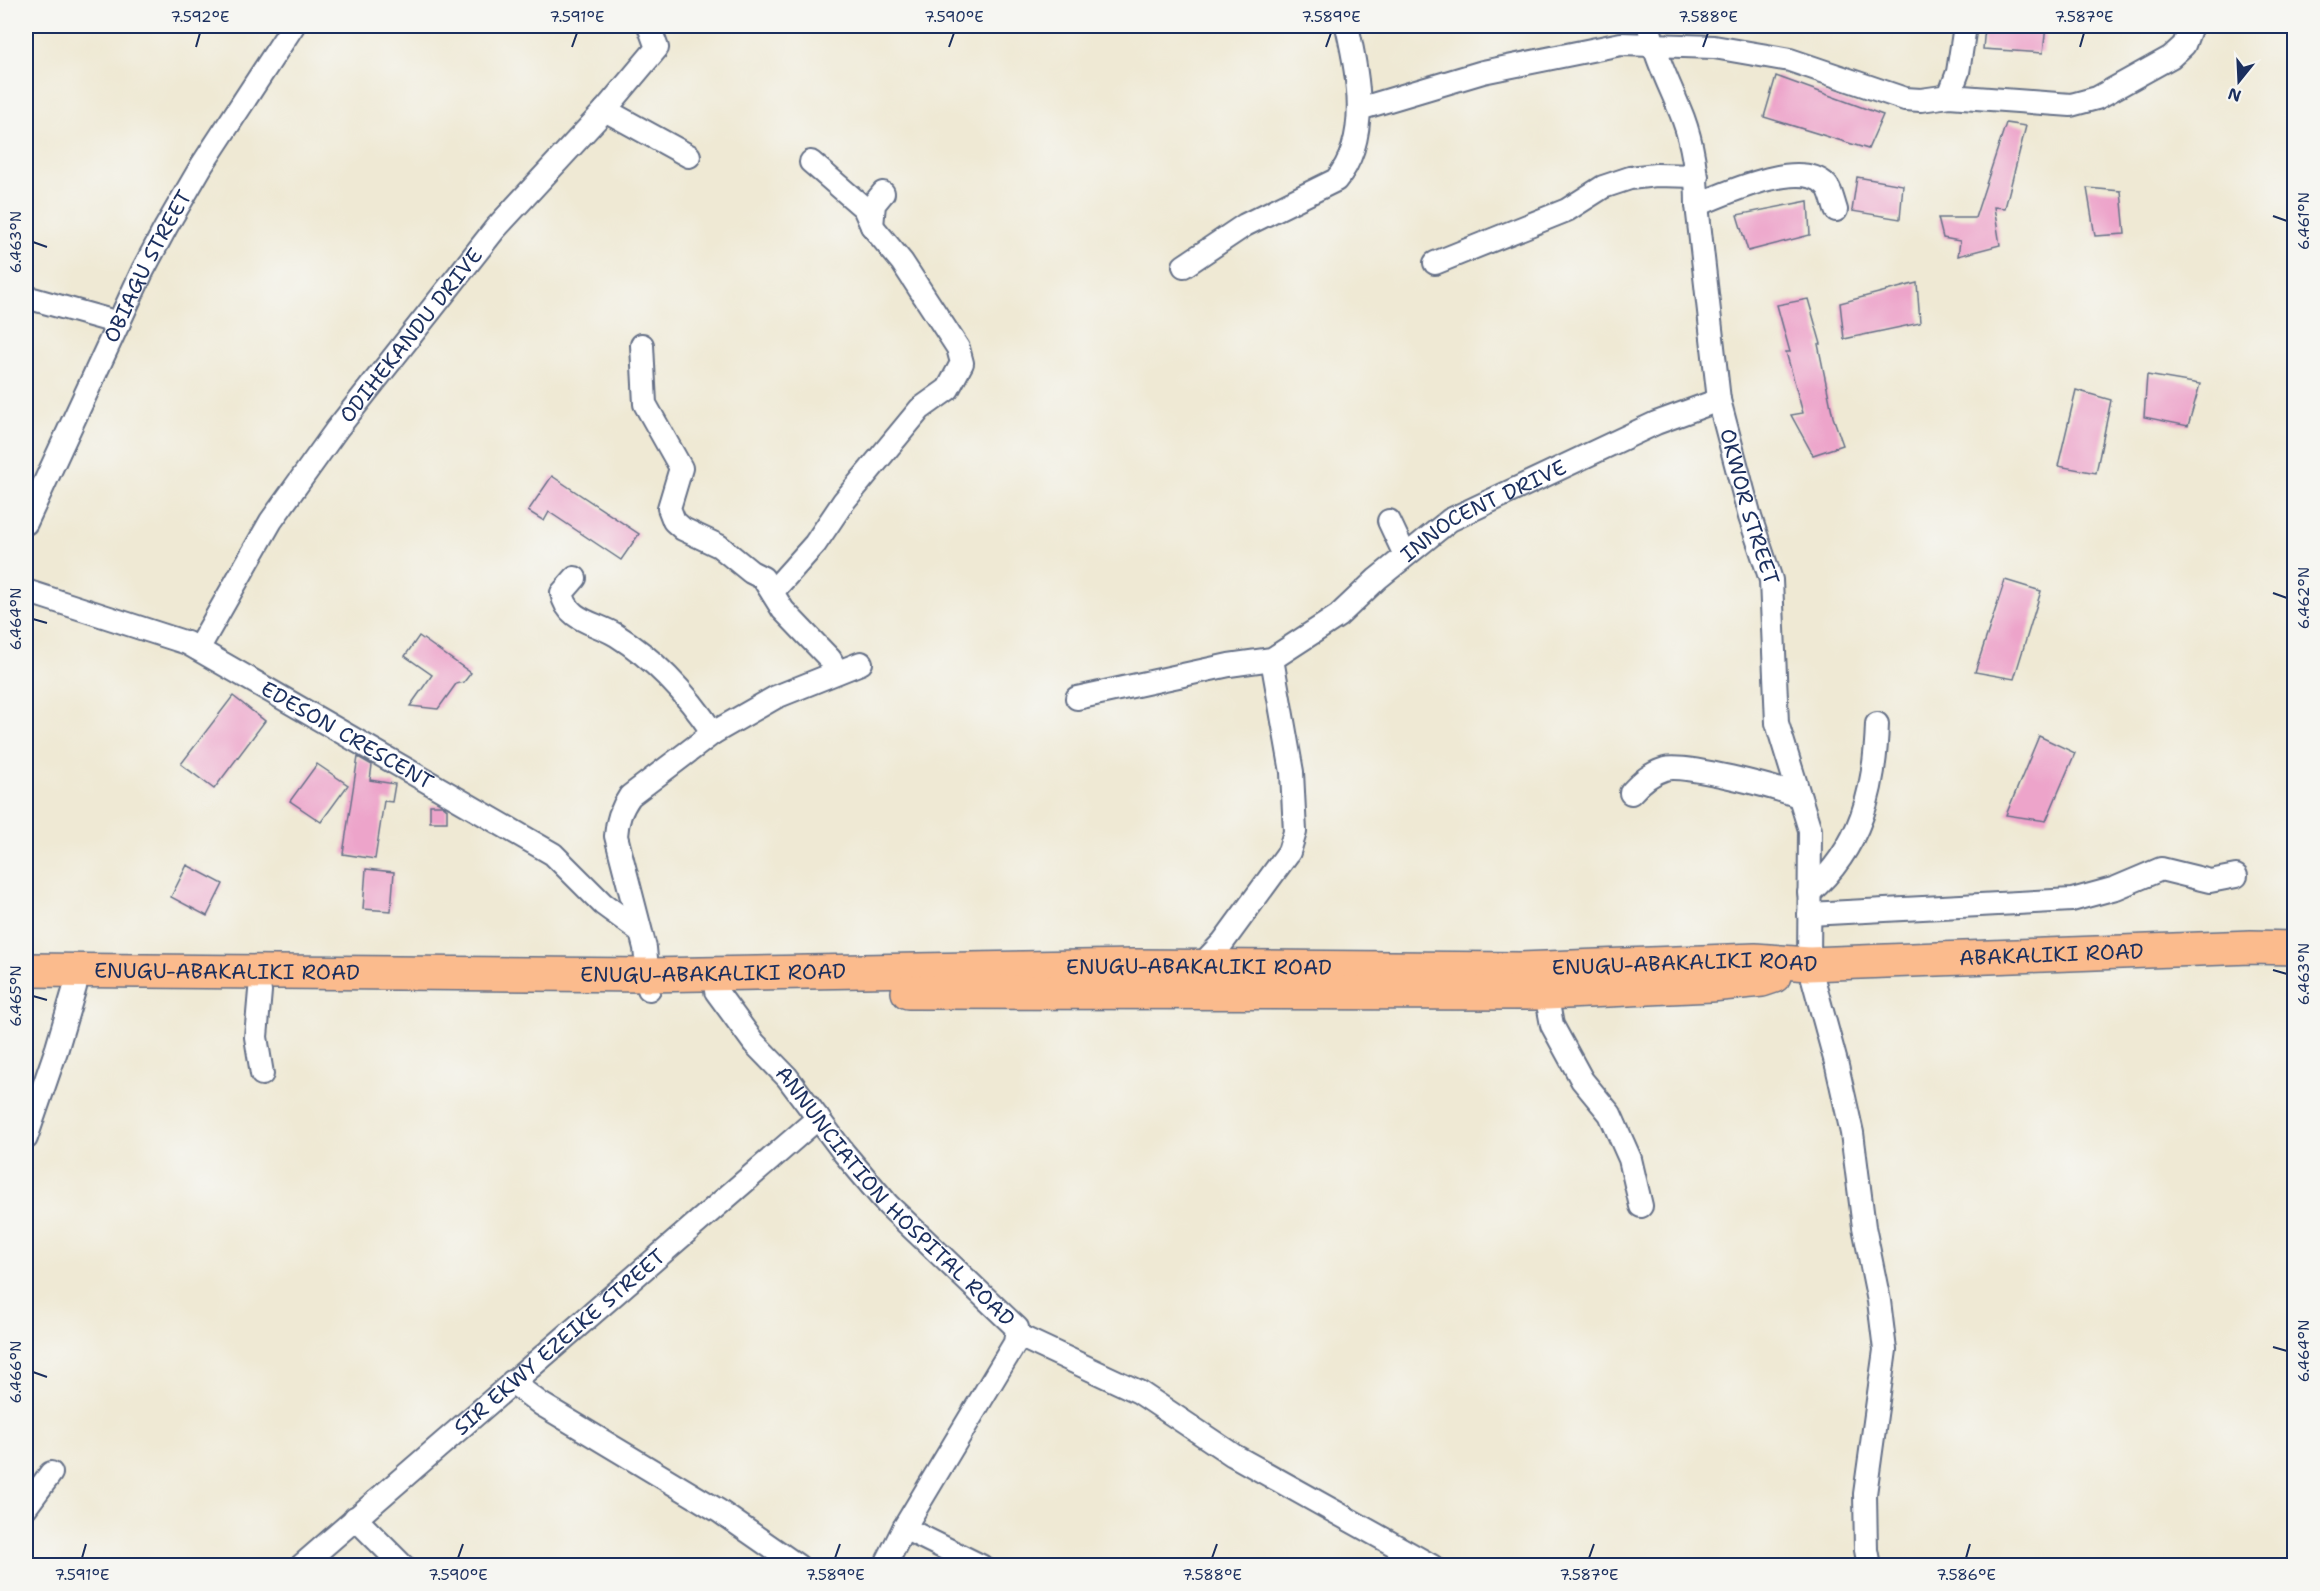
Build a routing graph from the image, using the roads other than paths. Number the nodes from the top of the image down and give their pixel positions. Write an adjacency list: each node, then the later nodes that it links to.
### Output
1 (292, 26): 20 (street, OBIAGU STREET)
2 (649, 26): 9 (street, ODIHEKANDU DRIVE)
3 (1347, 26): 8 (street)
4 (1965, 26): 7 (street)
5 (2191, 26): 7 (street)
6 (1650, 34): 7 (street); 8 (street); 12 (street, OKWOR STREET)
7 (1949, 96)
8 (1359, 109): 18 (street)
9 (605, 110): 10 (street); 29 (street, ODIHEKANDU DRIVE)
10 (689, 156)
11 (811, 162): 16 (street)
12 (1697, 176): 14 (street, OKWOR STREET); 17 (street)
13 (883, 194): 16 (street)
14 (1697, 205): 15 (street); 22 (street, OKWOR STREET)
15 (1836, 210)
16 (872, 226): 28 (street)
17 (1435, 263)
18 (1184, 266)
19 (26, 297): 20 (street)
20 (119, 323): 24 (street, OBIAGU STREET)
21 (642, 345): 28 (street)
22 (1719, 400): 25 (street, INNOCENT DRIVE); 37 (street, OKWOR STREET)
23 (1389, 520): 25 (street)
24 (26, 523)
25 (1405, 555): 30 (street, INNOCENT DRIVE)
26 (575, 578): 35 (street)
27 (26, 591): 29 (street, EDESON CRESCENT)
28 (773, 591): 32 (street)
29 (198, 649): 40 (street, EDESON CRESCENT)
30 (1272, 659): 33 (street); 44 (street)
31 (861, 663): 32 (street)
32 (837, 672): 35 (street)
33 (1077, 698)
34 (1876, 724): 39 (street)
35 (713, 733): 40 (street)
36 (1631, 793): 37 (street)
37 (1798, 796): 39 (street, OKWOR STREET)
38 (2236, 876): 39 (street)
39 (1809, 903): 42 (street, OKWOR STREET)
40 (640, 931): 45 (street)
41 (2295, 948): 42 (highway, ABAKALIKI ROAD)
42 (1809, 964): 44 (highway, ENUGU-ABAKALIKI ROAD); 50 (highway, ENUGU-ABAKALIKI ROAD); 67 (street, OKWOR STREET)
43 (26, 970): 45 (highway, ENUGU-ABAKALIKI ROAD)
44 (1190, 980): 45 (highway, ENUGU-ABAKALIKI ROAD); 49 (highway, ENUGU-ABAKALIKI ROAD); 50 (highway, ENUGU-ABAKALIKI ROAD)
45 (648, 983): 48 (highway, ENUGU-ABAKALIKI ROAD); 49 (highway, ENUGU-ABAKALIKI ROAD)
46 (26, 987): 47 (highway, ENUGU-ABAKALIKI ROAD)
47 (75, 987): 48 (highway, ENUGU-ABAKALIKI ROAD); 53 (street)
48 (260, 991): 51 (street)
49 (716, 992): 52 (street, ANNUNCIATION HOSPITAL ROAD)
50 (1545, 993): 54 (street)
51 (262, 1074)
52 (818, 1118): 55 (street, ANNUNCIATION HOSPITAL ROAD); 56 (street, SIR EKWY EZEIKE STREET)
53 (26, 1138)
54 (1641, 1206)
55 (1017, 1335): 60 (street, ANNUNCIATION HOSPITAL ROAD); 66 (street)
56 (512, 1382): 59 (street, SIR EKWY EZEIKE STREET); 63 (street)
57 (51, 1473): 58 (street)
58 (26, 1507)
59 (355, 1518): 61 (street, SIR EKWY EZEIKE STREET); 62 (street)
60 (904, 1528): 64 (street, ANNUNCIATION HOSPITAL ROAD); 65 (street)
61 (301, 1566)
62 (403, 1566)
63 (798, 1566)
64 (885, 1566)
65 (981, 1566)
66 (1432, 1566)
67 (1869, 1566)

